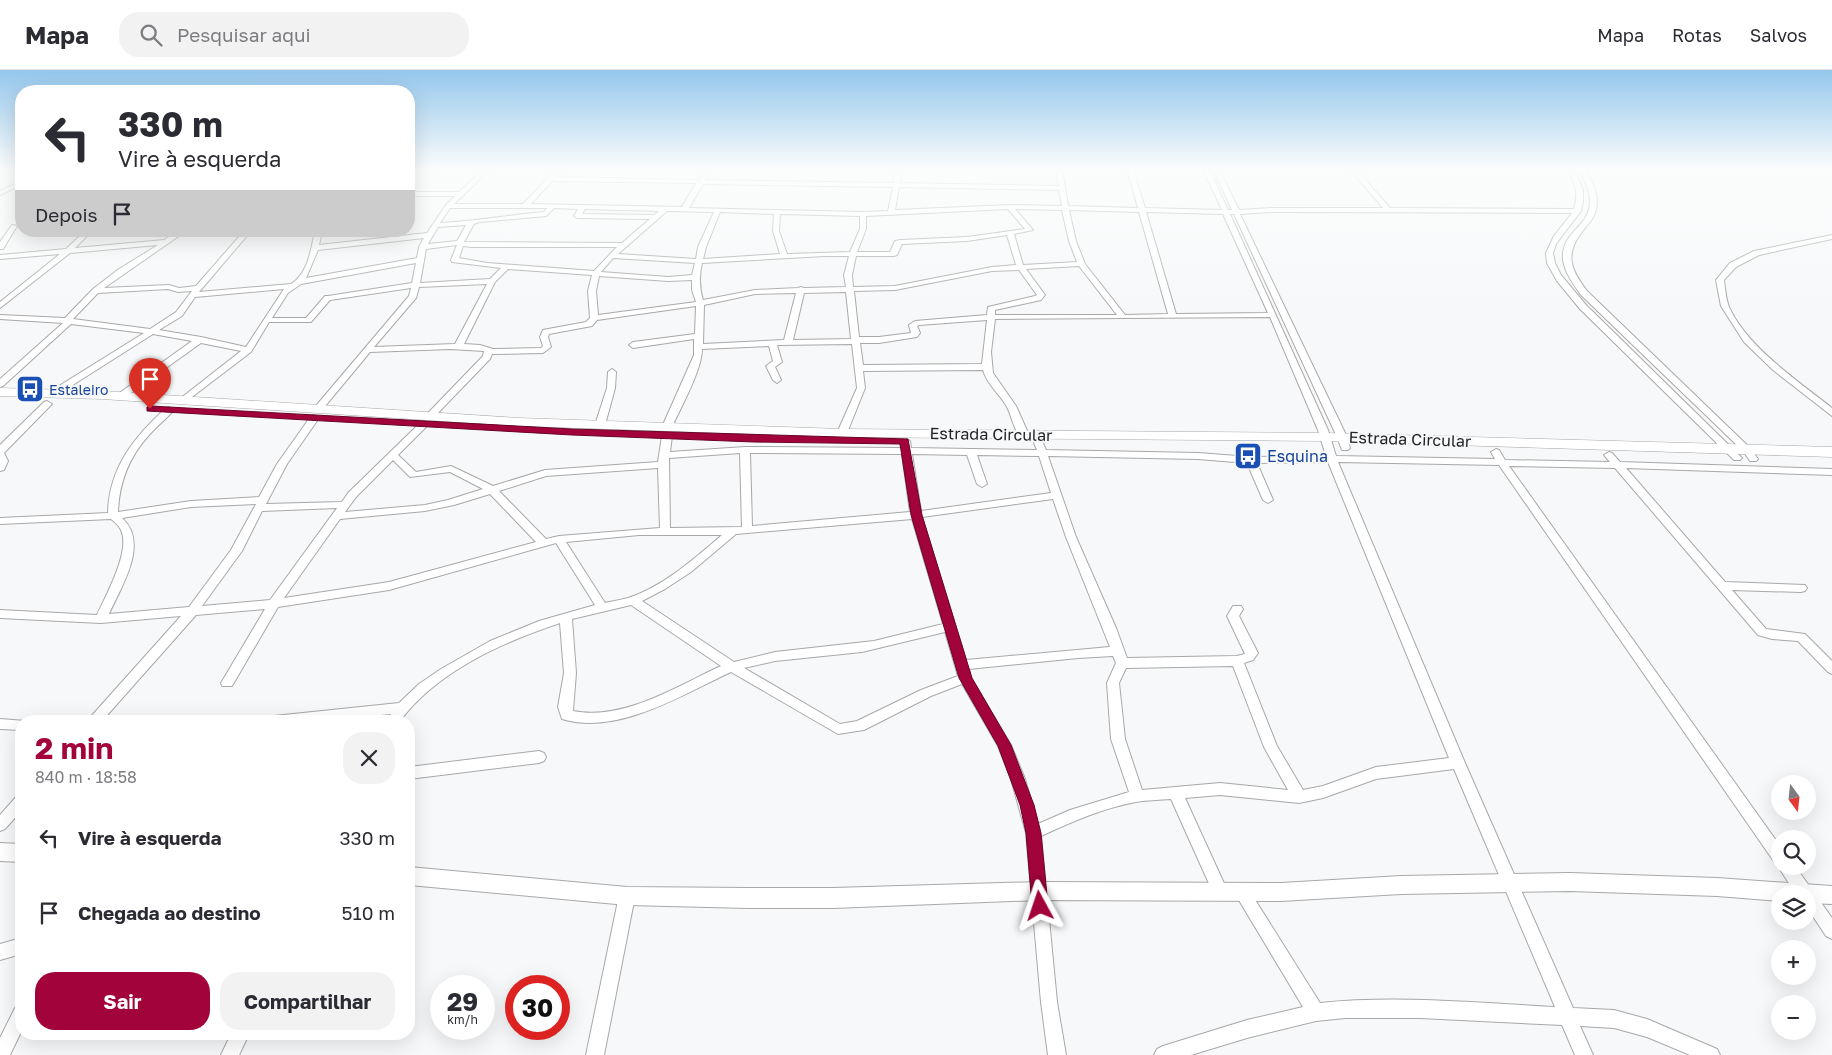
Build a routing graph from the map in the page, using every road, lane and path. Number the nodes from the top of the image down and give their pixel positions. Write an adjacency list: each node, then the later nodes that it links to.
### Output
1 (863, 214): 36 (street)
2 (442, 215): 16 (street)
3 (531, 215): 15 (street)
4 (577, 215): 14 (street)
5 (716, 215): 41 (street)
6 (777, 215): 38 (street)
7 (1018, 215): 20 (street)
8 (1067, 215): 42 (street)
9 (1144, 215): 60 (street)
10 (1226, 215): 57 (street)
11 (1236, 215): 95 (street)
12 (1575, 215): 103 (street)
13 (1591, 215): 103 (street)
14 (658, 217): 32 (street)
15 (471, 223): 16 (street); 30 (street)
16 (435, 225): 21 (street)
17 (15, 226): 19 (street)
18 (15, 228): 33 (street)
19 (0, 229)
20 (1010, 234): 36 (street); 44 (street)
21 (429, 235): 27 (street); 31 (street)
22 (83, 237): 35 (street)
23 (173, 237): 29 (street)
24 (243, 237): 54 (street)
25 (317, 237): 34 (street)
26 (411, 237): 34 (street)
27 (415, 237)
28 (1832, 237): 88 (street)
29 (166, 242): 35 (street); 53 (street)
30 (461, 244): 31 (street); 32 (street); 43 (street)
31 (423, 246): 40 (street)
32 (622, 246): 37 (street)
33 (0, 247)
34 (314, 248): 48 (street)
35 (68, 251): 39 (street); 56 (street)
36 (853, 253): 38 (street); 52 (street)
37 (611, 256): 41 (street); 45 (street)
38 (784, 256): 41 (street)
39 (0, 257)
40 (419, 260): 48 (street); 49 (street)
41 (698, 262): 46 (street)
42 (1081, 264): 44 (street); 62 (street)
43 (507, 266): 45 (street); 47 (street)
44 (1020, 266): 52 (street); 59 (street)
45 (596, 274): 46 (street); 61 (street)
46 (696, 277): 55 (street)
47 (492, 281): 49 (street); 72 (street)
48 (299, 282): 50 (street)
49 (416, 285): 63 (street); 75 (street)
50 (289, 286): 54 (street); 63 (street)
51 (802, 289): 52 (street); 55 (street); 69 (street)
52 (850, 290): 68 (street)
53 (96, 291): 54 (street); 64 (street)
54 (196, 292): 65 (street)
55 (700, 303): 61 (street); 66 (street)
56 (0, 306)
57 (1272, 315): 60 (street); 97 (street)
58 (0, 317): 64 (street)
59 (992, 317): 62 (street); 68 (street); 77 (street)
60 (1174, 317): 62 (street)
61 (594, 318): 76 (street)
62 (1123, 318)
63 (266, 320): 74 (street)
64 (68, 322): 65 (street); 81 (street)
65 (152, 332): 67 (street); 84 (street)
66 (699, 336): 71 (street); 73 (street)
67 (202, 340): 74 (street); 83 (street)
68 (855, 341): 69 (street); 78 (street)
69 (788, 342): 70 (street)
70 (772, 343): 73 (street); 80 (street)
71 (633, 345)
72 (458, 347): 75 (street); 76 (street)
73 (699, 347): 92 (street)
74 (248, 350): 85 (street)
75 (368, 350): 89 (street)
76 (488, 352): 90 (street)
77 (987, 367): 78 (street); 94 (street)
78 (859, 368): 93 (street)
79 (612, 372): 91 (street)
80 (777, 380)
81 (0, 384)
82 (0, 392): 84 (main road)
83 (121, 396): 84 (main road); 85 (main road)
84 (50, 399): 86 (main road); 87 (main road); 102 (street)
85 (184, 400): 89 (main road)
86 (0, 403)
87 (169, 410): 89 (main road); 119 (street)
88 (1832, 412)
89 (316, 414): 90 (main road); 116 (street)
90 (428, 419): 91 (main road, Estrada Circular); 92 (main road); 104 (street)
91 (600, 425): 92 (main road, Estrada Circular)
92 (667, 432): 93 (main road, Estrada Circular); 96 (main road); 106 (street)
93 (842, 434): 94 (main road, Estrada Circular)
94 (1024, 435): 97 (main road, Estrada Circular)
95 (1343, 443): 97 (main road); 103 (main road, Estrada Circular); 105 (main road)
96 (905, 446): 98 (main road); 99 (street); 101 (street); 118 (street)
97 (1328, 448): 98 (main road); 105 (street); 107 (street); 152 (street)
98 (1040, 449): 101 (street); 107 (street); 114 (street)
99 (744, 450): 106 (street); 122 (street)
100 (1832, 452): 103 (main road, Estrada Circular)
101 (971, 453): 112 (street)
102 (0, 454): 110 (street)
103 (1741, 454): 108 (main road); 109 (main road)
104 (393, 455): 113 (street); 117 (street)
105 (1499, 458): 108 (main road); 160 (street)
106 (664, 460): 113 (street); 124 (street)
107 (1251, 460): 115 (street)
108 (1613, 460): 111 (street); 127 (street)
109 (1832, 462)
110 (0, 468)
111 (1832, 472)
112 (982, 484)
113 (492, 490): 120 (street); 126 (street)
114 (1055, 496): 118 (street); 138 (street)
115 (1268, 500)
116 (260, 504): 117 (street); 119 (street); 133 (street)
117 (345, 505): 120 (street)
118 (916, 515): 122 (street); 137 (street)
119 (113, 516): 121 (street); 136 (street)
120 (337, 516): 130 (street)
121 (0, 522)
122 (746, 529): 123 (street)
123 (733, 531): 124 (street); 129 (street)
124 (665, 532): 125 (street)
125 (559, 538): 126 (street); 131 (street)
126 (542, 542): 130 (street)
127 (1721, 586): 128 (street); 142 (street)
128 (1801, 588)
129 (633, 601): 131 (street); 141 (street)
130 (274, 604): 133 (street); 144 (street)
131 (602, 607): 135 (street)
132 (1237, 608): 139 (street)
133 (192, 612): 136 (street); 146 (street)
134 (0, 614): 136 (street)
135 (566, 616): 141 (street); 145 (street)
136 (101, 619)
137 (949, 627): 141 (street); 143 (street)
138 (1118, 651): 140 (street); 143 (street)
139 (1237, 661): 140 (street); 156 (street)
140 (1122, 664): 155 (street)
141 (732, 667): 143 (street)
142 (1832, 669)
143 (964, 671): 159 (street)
144 (226, 683)
145 (400, 708): 147 (street); 148 (street)
146 (99, 715)
147 (332, 715)
148 (396, 715)
149 (0, 724): 150 (street)
150 (15, 725)
151 (539, 756): 153 (street)
152 (1458, 763): 156 (street); 164 (street)
153 (415, 772)
154 (1174, 792): 155 (street); 156 (street); 167 (street)
155 (1137, 796): 159 (street)
156 (1299, 797)
157 (15, 809): 158 (street)
158 (0, 825)
159 (1033, 833): 165 (street)
160 (1771, 845)
161 (0, 852): 162 (street)
162 (15, 853)
163 (415, 877): 171 (street)
164 (1511, 884): 166 (street); 168 (street); 177 (street)
165 (1039, 891): 167 (street); 171 (street); 183 (street)
166 (1771, 891)
167 (1220, 892): 168 (street)
168 (1242, 892): 176 (street)
169 (1816, 894): 170 (street)
170 (1832, 895)
171 (627, 896): 182 (street)
172 (1816, 908): 173 (street)
173 (1832, 931)
174 (15, 948): 175 (street)
175 (0, 952)
176 (1316, 1012): 177 (street); 184 (street)
177 (1566, 1015): 185 (street); 186 (street)
178 (15, 1027): 180 (street)
179 (237, 1040): 181 (street)
180 (2, 1055)
181 (230, 1055)
182 (595, 1055)
183 (1057, 1055)
184 (1163, 1055)
185 (1584, 1055)
186 (1711, 1055)

